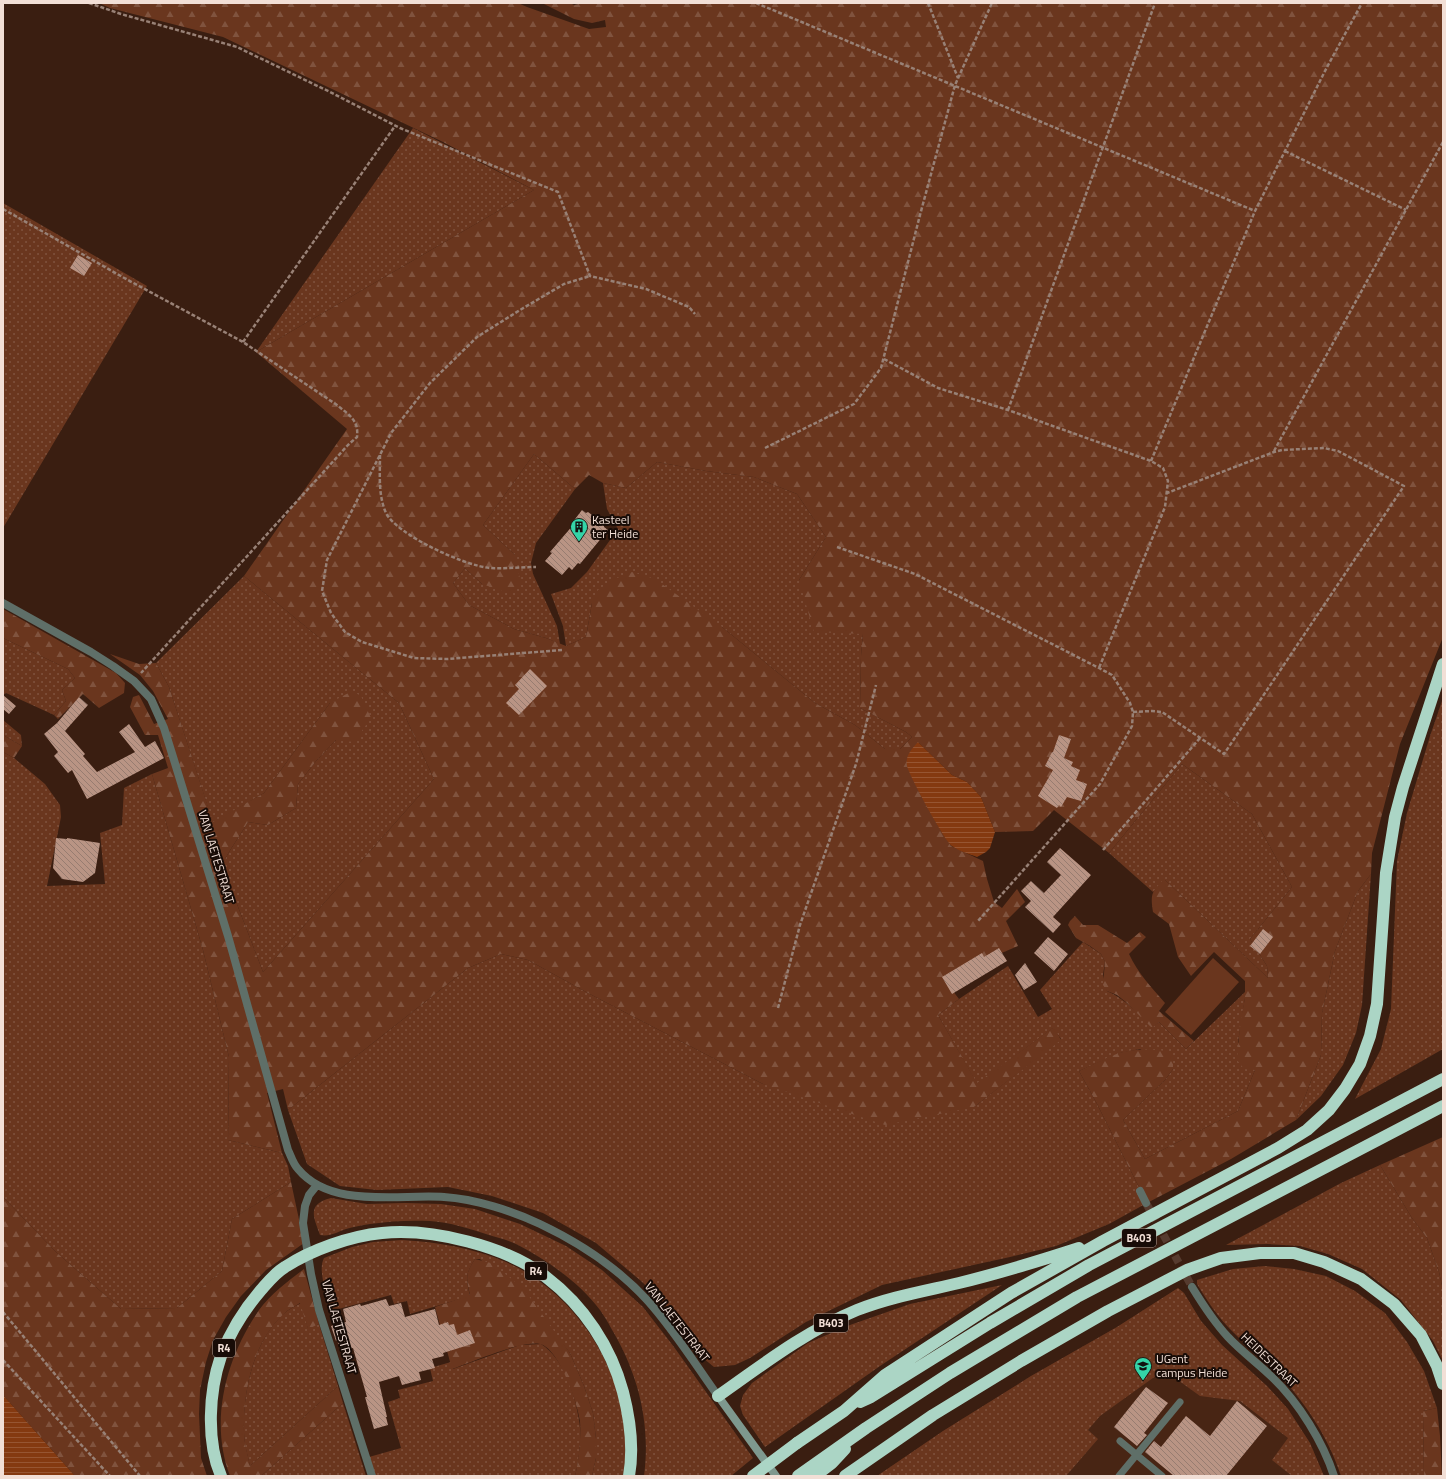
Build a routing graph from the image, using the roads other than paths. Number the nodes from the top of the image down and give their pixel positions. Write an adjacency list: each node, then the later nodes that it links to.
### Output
1 (3, 603): 5 (street, VAN LAETESTRAAT)
2 (1443, 664): 8 (highway, B403)
3 (1443, 1079): 14 (highway, B403)
4 (1443, 1106): 17 (highway, B403)
5 (316, 1185): 9 (street, VAN LAETESTRAAT); 12 (street, VAN LAETESTRAAT)
6 (1140, 1191): 7 (street)
7 (1146, 1203)
8 (1103, 1240): 12 (highway, B403); 14 (highway, B403)
9 (309, 1253): 18 (highway, R4); 19 (street, VAN LAETESTRAAT); 20 (highway, R4)
10 (1192, 1288): 27 (street, HEIDESTRAAT)
11 (1443, 1384): 24 (highway)
12 (718, 1396): 22 (main road, VAN LAETESTRAAT)
13 (1180, 1402): 16 (lane)
14 (844, 1411): 21 (highway, B403, bridge)
15 (1120, 1441): 16 (lane)
16 (1137, 1455): 25 (lane); 26 (lane)
17 (815, 1471): 23 (highway, B403)
18 (221, 1476)
19 (372, 1476)
20 (629, 1476)
21 (753, 1476)
22 (776, 1476)
23 (798, 1476)
24 (845, 1476)
25 (1119, 1476)
26 (1162, 1476)
27 (1334, 1476)

